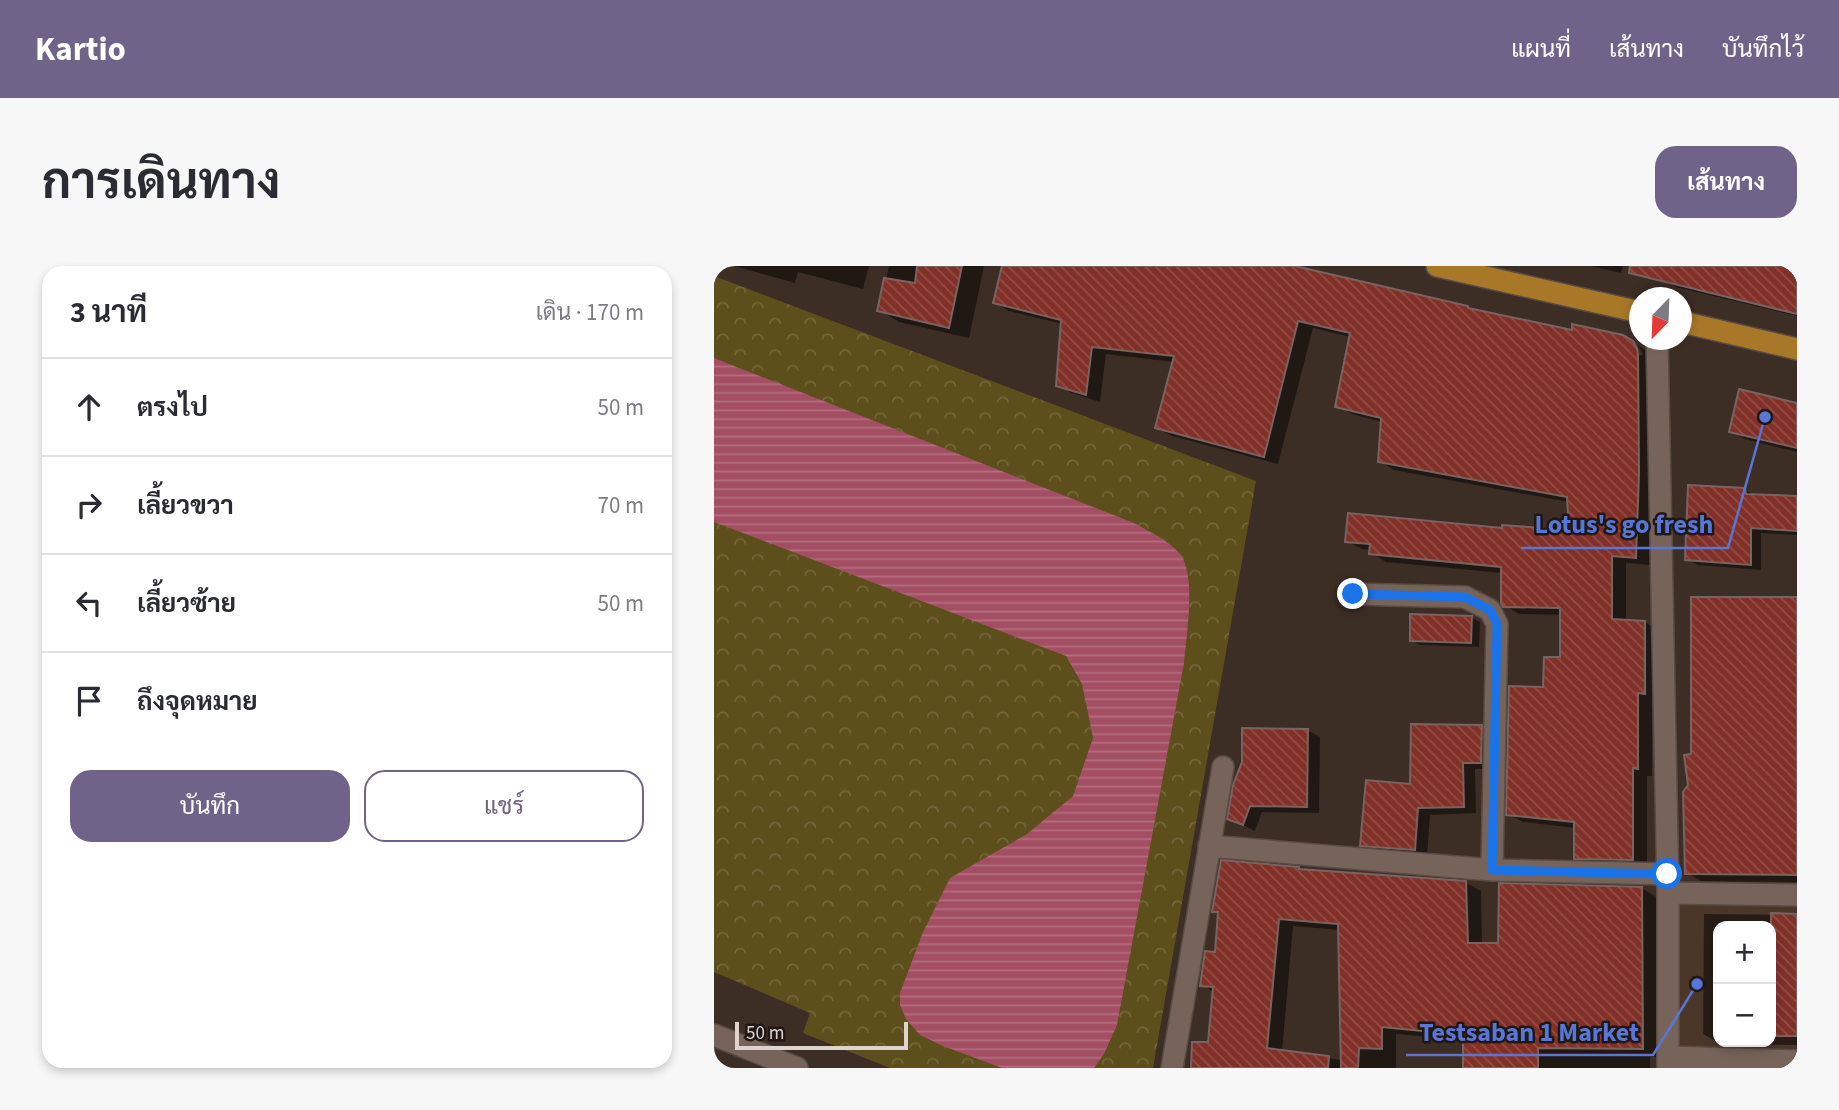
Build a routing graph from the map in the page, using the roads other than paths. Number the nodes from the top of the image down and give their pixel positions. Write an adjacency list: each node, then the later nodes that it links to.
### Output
1 (1437, 266): 2 (main road)
2 (1629, 310)
3 (1692, 324): 4 (main road)
4 (1797, 349)
5 (1657, 350): 10 (street)
6 (1353, 594): 9 (street)
7 (1223, 767): 8 (street)
8 (1209, 846): 9 (street); 16 (street)
9 (1492, 870): 10 (street)
10 (1667, 883): 11 (street); 14 (street)
11 (1797, 895)
12 (714, 1035): 15 (street)
13 (1797, 1060): 14 (street)
14 (1668, 1063)
15 (797, 1068)
16 (1172, 1068)

